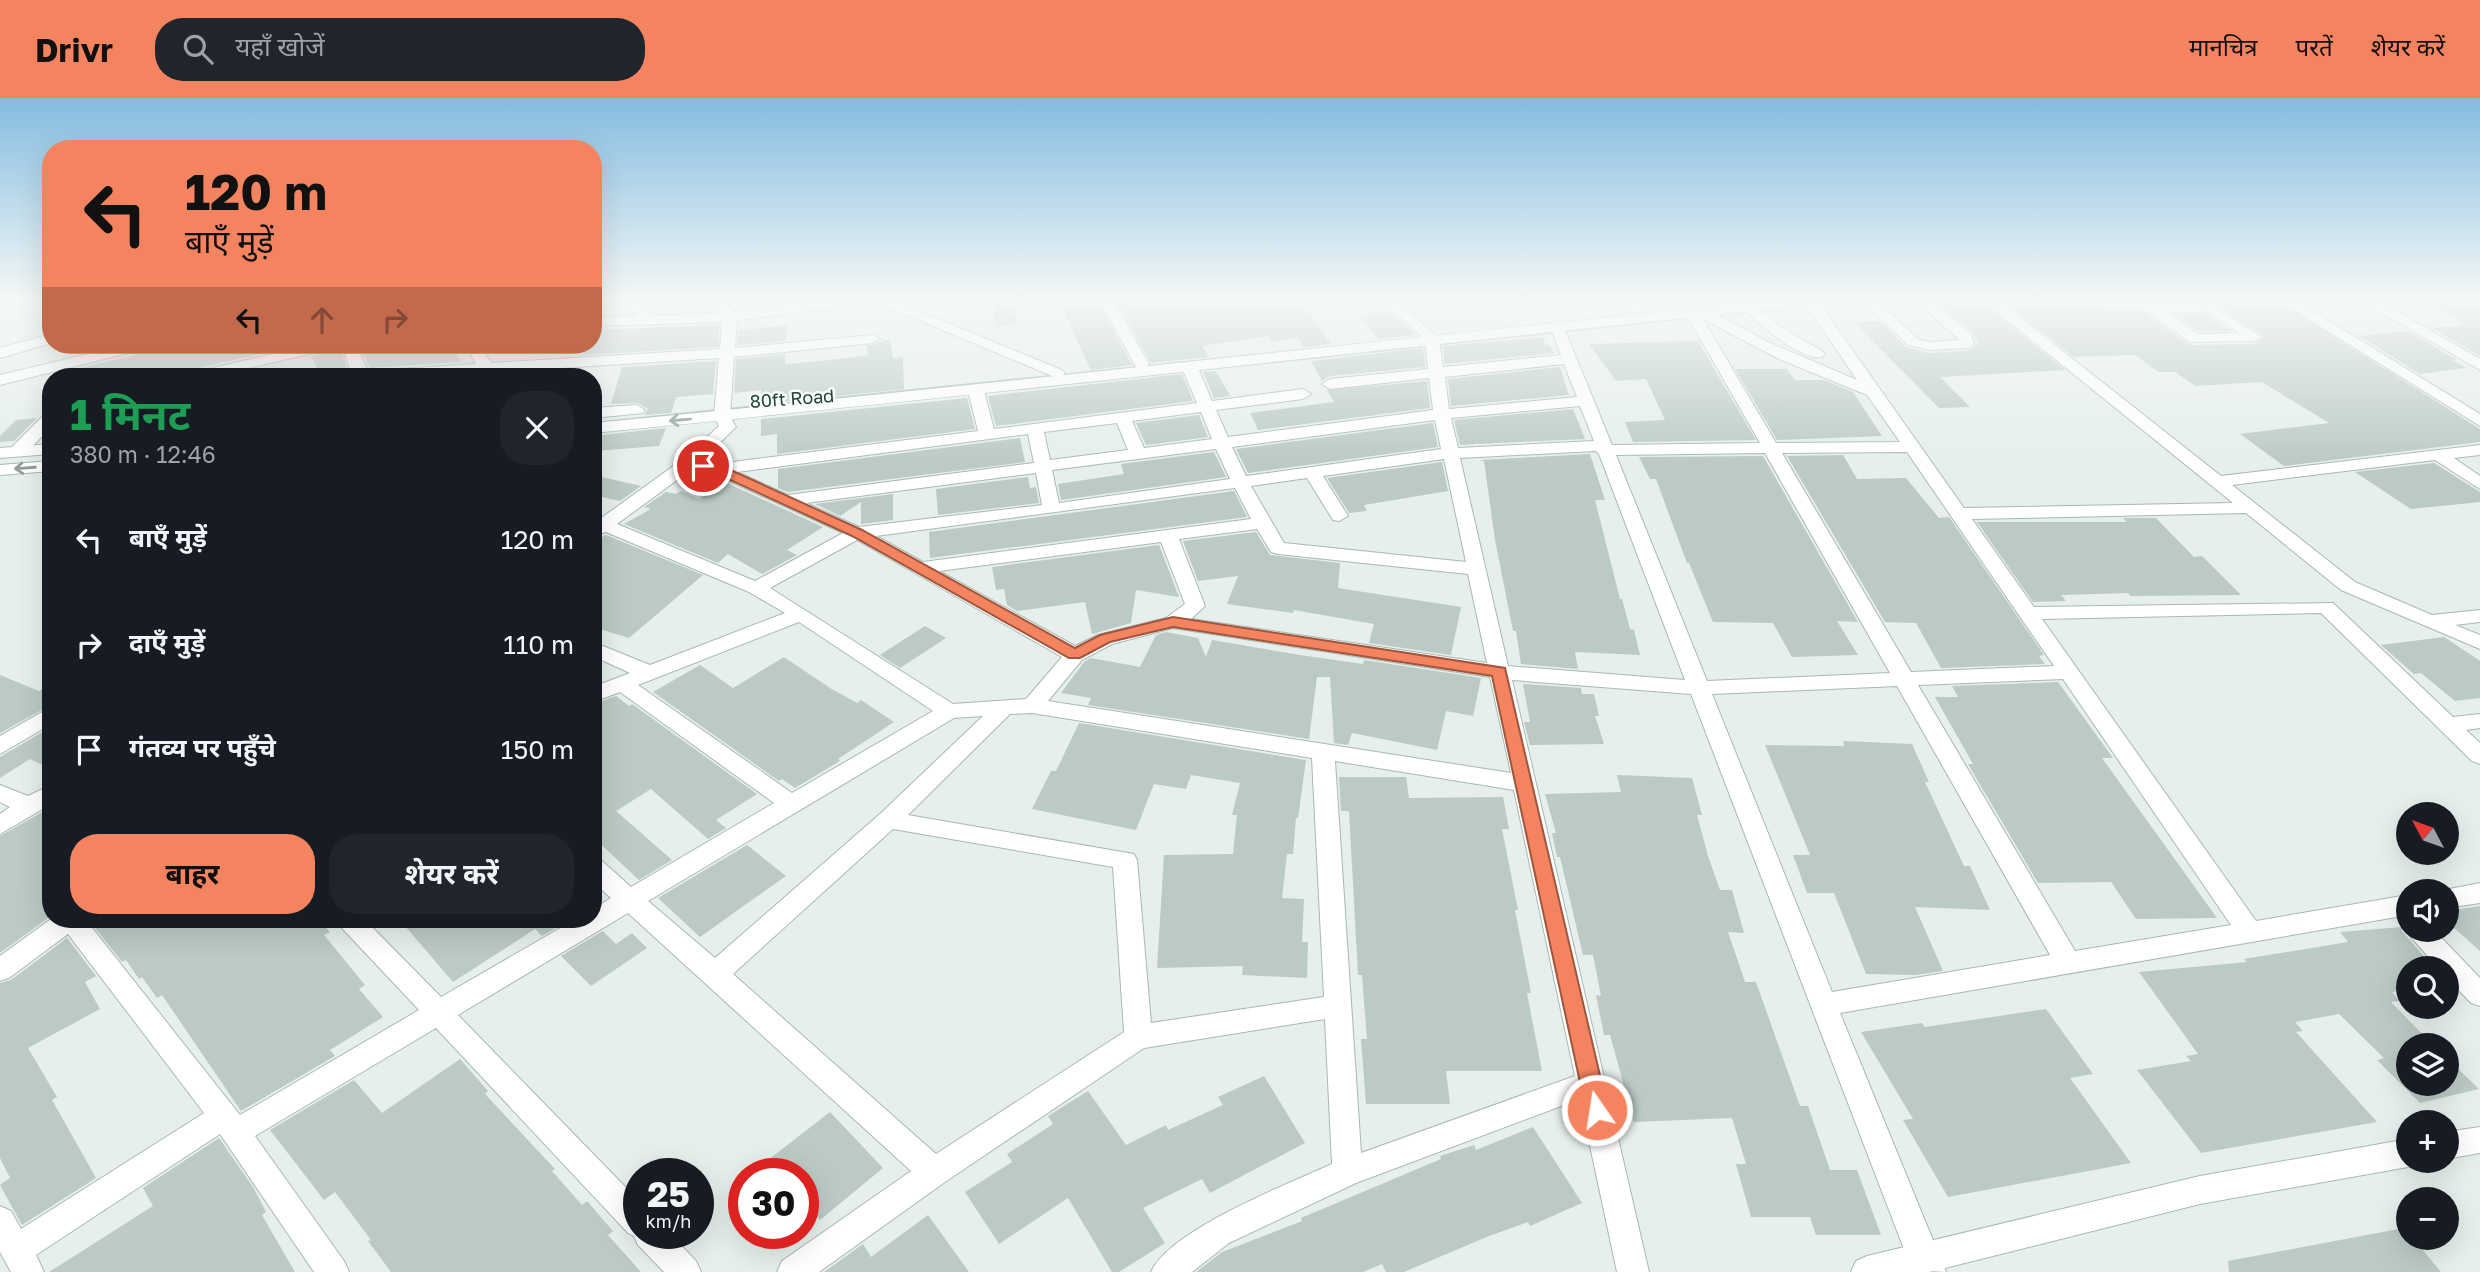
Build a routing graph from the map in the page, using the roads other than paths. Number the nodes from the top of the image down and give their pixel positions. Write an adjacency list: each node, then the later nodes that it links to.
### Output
1 (103, 355): 21 (street)
2 (287, 355): 17 (street)
3 (706, 355): 24 (street)
4 (728, 355): 36 (street)
5 (1013, 355): 28 (street)
6 (1136, 355): 19 (street)
7 (1222, 355): 19 (street, 80ft Road)
8 (1282, 355): 25 (street)
9 (1432, 355): 27 (street)
10 (1567, 355): 18 (street)
11 (1723, 355): 48 (street)
12 (1783, 355): 32 (street)
13 (1849, 355): 32 (street)
14 (2058, 355): 62 (street)
15 (2373, 355): 40 (street)
16 (2462, 355): 20 (street)
17 (268, 359): 22 (street); 23 (street)
18 (1568, 359): 27 (street); 34 (street)
19 (1141, 363): 28 (street, 80ft Road)
20 (2480, 365)
21 (49, 368)
22 (230, 368)
23 (272, 368)
24 (539, 368)
25 (1190, 368): 31 (street); 35 (street)
26 (42, 370): 29 (street)
27 (1435, 372): 30 (street); 38 (street)
28 (1057, 373): 36 (street, 80ft Road)
29 (0, 380)
30 (1330, 384)
31 (976, 391): 36 (street); 44 (street)
32 (1872, 391): 46 (street)
33 (1303, 394): 35 (street)
34 (1585, 401): 38 (street); 47 (street)
35 (1207, 407): 39 (street); 45 (street)
36 (723, 410): 37 (street); 42 (street, one-way to 42); 56 (street)
37 (602, 413)
38 (1442, 414): 45 (street); 53 (street)
39 (1123, 418): 43 (street); 54 (street)
40 (2480, 421)
41 (42, 426): 51 (street)
42 (602, 427)
43 (1035, 429): 44 (street); 58 (street)
44 (987, 435): 59 (street)
45 (1223, 443): 54 (street); 63 (street)
46 (1911, 447): 48 (street); 68 (street)
47 (1603, 448): 48 (street); 53 (street); 91 (street)
48 (1769, 449): 89 (street)
49 (42, 450): 51 (street)
50 (2480, 450): 55 (street)
51 (18, 451): 52 (street)
52 (0, 453)
53 (1450, 453): 61 (street); 76 (street)
54 (1138, 455): 58 (street)
55 (2440, 456): 62 (street); 64 (street)
56 (689, 463): 59 (street); 71 (street)
57 (42, 467): 60 (street, one-way to 60)
58 (1044, 468): 65 (street); 67 (street)
59 (717, 469): 65 (street)
60 (0, 470)
61 (1313, 474): 63 (street); 69 (street)
62 (2217, 482): 66 (street)
63 (1241, 483): 67 (street); 70 (street)
64 (2480, 484)
65 (788, 500): 73 (street)
66 (2249, 508): 68 (street); 82 (street)
67 (1052, 509): 73 (street)
68 (1958, 514): 78 (street)
69 (1339, 516)
70 (1261, 523): 74 (street); 76 (street)
71 (602, 527)
72 (602, 530): 77 (street)
73 (857, 533): 75 (street); 77 (street)
74 (1168, 535): 75 (street); 81 (street)
75 (919, 568): 85 (street)
76 (1476, 569): 86 (street)
77 (756, 588): 79 (street)
78 (2027, 613): 87 (street); 98 (street)
79 (801, 614): 88 (street); 95 (street)
80 (2480, 616): 82 (street)
81 (1173, 622): 85 (street); 86 (street)
82 (2431, 622): 83 (street)
83 (2480, 643)
84 (602, 652): 88 (street)
85 (1075, 654): 93 (street)
86 (1499, 672): 91 (street); 102 (street)
87 (2068, 672): 89 (street); 119 (street)
88 (649, 673): 90 (street)
89 (1904, 680): 91 (street); 121 (street)
90 (622, 684): 92 (street); 105 (street)
91 (1698, 688): 125 (street)
92 (602, 692)
93 (1032, 706): 94 (street); 100 (street)
94 (1004, 708): 95 (street); 107 (street)
95 (949, 711): 105 (street)
96 (42, 720): 99 (street)
97 (2480, 721): 98 (street)
98 (2448, 725): 101 (street)
99 (0, 746)
100 (1323, 750): 102 (street); 126 (street)
101 (2480, 755)
102 (1524, 783): 129 (street)
103 (0, 793): 106 (street)
104 (42, 798): 106 (street)
105 (791, 804): 112 (street)
106 (29, 806): 108 (street)
107 (888, 820): 123 (street); 128 (street)
108 (0, 825)
109 (602, 876): 112 (street)
110 (2480, 893): 111 (street)
111 (2459, 896)
112 (629, 900): 114 (street); 123 (street)
113 (2396, 912): 119 (street)
114 (602, 916)
115 (58, 928): 122 (street)
116 (77, 928): 130 (street)
117 (358, 928): 127 (street)
118 (582, 928): 127 (street)
119 (2250, 932): 121 (street)
120 (2429, 942): 124 (street)
121 (2068, 963): 125 (street)
122 (0, 970)
123 (715, 974): 134 (street)
124 (2480, 995)
125 (1822, 1005): 140 (street)
126 (1338, 1006): 128 (street); 135 (street)
127 (439, 1012): 130 (street); 136 (street)
128 (1138, 1037): 134 (street)
129 (1591, 1083): 135 (street); 145 (street)
130 (230, 1124): 139 (street); 141 (street)
131 (2480, 1140): 132 (street)
132 (2459, 1144)
133 (2396, 1155): 140 (street)
134 (934, 1172): 143 (street)
135 (1347, 1172): 144 (street)
136 (623, 1206)
137 (0, 1221): 139 (street)
138 (663, 1249): 142 (street)
139 (22, 1261)
140 (1926, 1265): 146 (street)
141 (333, 1272)
142 (685, 1272)
143 (793, 1272)
144 (1167, 1272)
145 (1633, 1272)
146 (1867, 1272)

